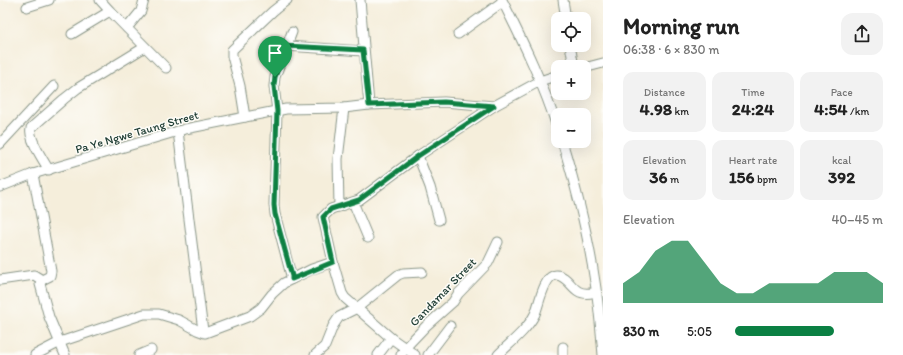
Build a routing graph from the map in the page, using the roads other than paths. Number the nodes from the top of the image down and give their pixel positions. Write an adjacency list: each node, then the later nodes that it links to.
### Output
1 (49, 0): 8 (street)
2 (100, 0): 9 (street)
3 (144, 0): 11 (street)
4 (360, 0): 17 (street)
5 (563, 0): 10 (street)
6 (281, 1): 29 (street)
7 (502, 1): 14 (street); 22 (street)
8 (27, 7)
9 (110, 11): 11 (street); 13 (street)
10 (565, 12)
11 (126, 28): 16 (street)
12 (292, 32): 15 (street)
13 (72, 34)
14 (458, 34)
15 (286, 46): 17 (street); 27 (street)
16 (145, 47): 20 (street); 34 (street)
17 (363, 50): 24 (street)
18 (603, 63): 19 (street)
19 (591, 66)
20 (166, 68)
21 (551, 77): 22 (street)
22 (540, 81): 25 (street); 28 (street)
23 (54, 86): 31 (street)
24 (369, 105): 25 (street, Pa Ye Ngwe Taung Street); 26 (street, Pa Ye Ngwe Taung Street)
25 (494, 106): 33 (street)
26 (344, 108): 27 (street, Pa Ye Ngwe Taung Street); 38 (street)
27 (277, 111): 29 (street, Pa Ye Ngwe Taung Street); 44 (street)
28 (551, 111)
29 (245, 117): 30 (street, Pa Ye Ngwe Taung Street)
30 (178, 131): 34 (street, Pa Ye Ngwe Taung Street); 50 (street)
31 (0, 144)
32 (564, 148): 47 (street)
33 (418, 156): 37 (street); 39 (street)
34 (49, 170): 35 (street, Pa Ye Ngwe Taung Street)
35 (33, 174): 36 (street, Pa Ye Ngwe Taung Street); 46 (street)
36 (0, 187)
37 (353, 202): 38 (street); 40 (street)
38 (339, 207): 42 (street)
39 (439, 220)
40 (368, 238)
41 (498, 242): 54 (street, Gandamar Street)
42 (333, 262): 44 (street); 48 (street)
43 (422, 272): 48 (street)
44 (292, 279): 50 (street)
45 (0, 280): 46 (street)
46 (42, 280): 52 (street)
47 (596, 292): 62 (street); 63 (street)
48 (357, 308): 51 (street); 58 (street)
49 (450, 326): 61 (street)
50 (204, 331): 52 (street)
51 (392, 338): 54 (street); 59 (street)
52 (60, 342): 55 (street); 56 (street)
53 (151, 350): 57 (street)
54 (403, 352): 60 (street)
55 (35, 355)
56 (65, 355)
57 (139, 355)
58 (315, 355)
59 (378, 355)
60 (415, 355)
61 (428, 355)
62 (498, 355)
63 (603, 355)

